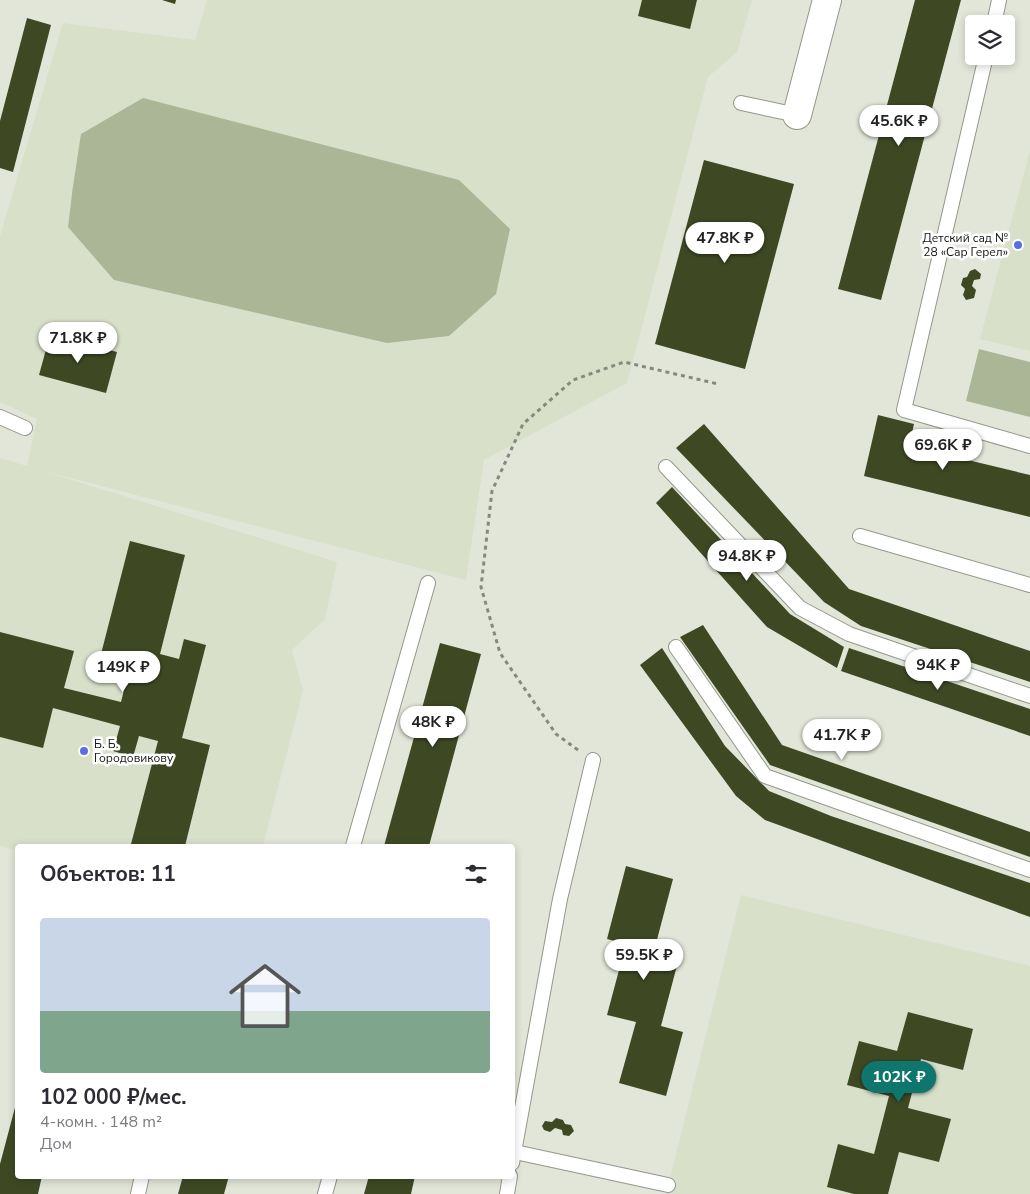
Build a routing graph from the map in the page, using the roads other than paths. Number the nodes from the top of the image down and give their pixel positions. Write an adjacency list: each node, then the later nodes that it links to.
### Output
1 (828, 0): 6 (street)
2 (999, 0): 3 (lane)
3 (996, 15)
4 (984, 65): 9 (lane)
5 (741, 103): 6 (lane)
6 (797, 115)
7 (0, 418): 8 (lane)
8 (25, 428)
9 (1030, 446)
10 (666, 467): 15 (lane)
11 (860, 536): 13 (lane)
12 (428, 583): 17 (lane)
13 (1030, 585)
14 (676, 647): 18 (lane)
15 (1030, 696)
16 (593, 760): 19 (lane)
17 (354, 844)
18 (1030, 870)
19 (515, 1152)
20 (515, 1158): 24 (lane)
21 (141, 1179): 25 (lane)
22 (329, 1179): 26 (lane)
23 (510, 1179): 27 (lane)
24 (668, 1185)
25 (138, 1194)
26 (325, 1194)
27 (507, 1194)

